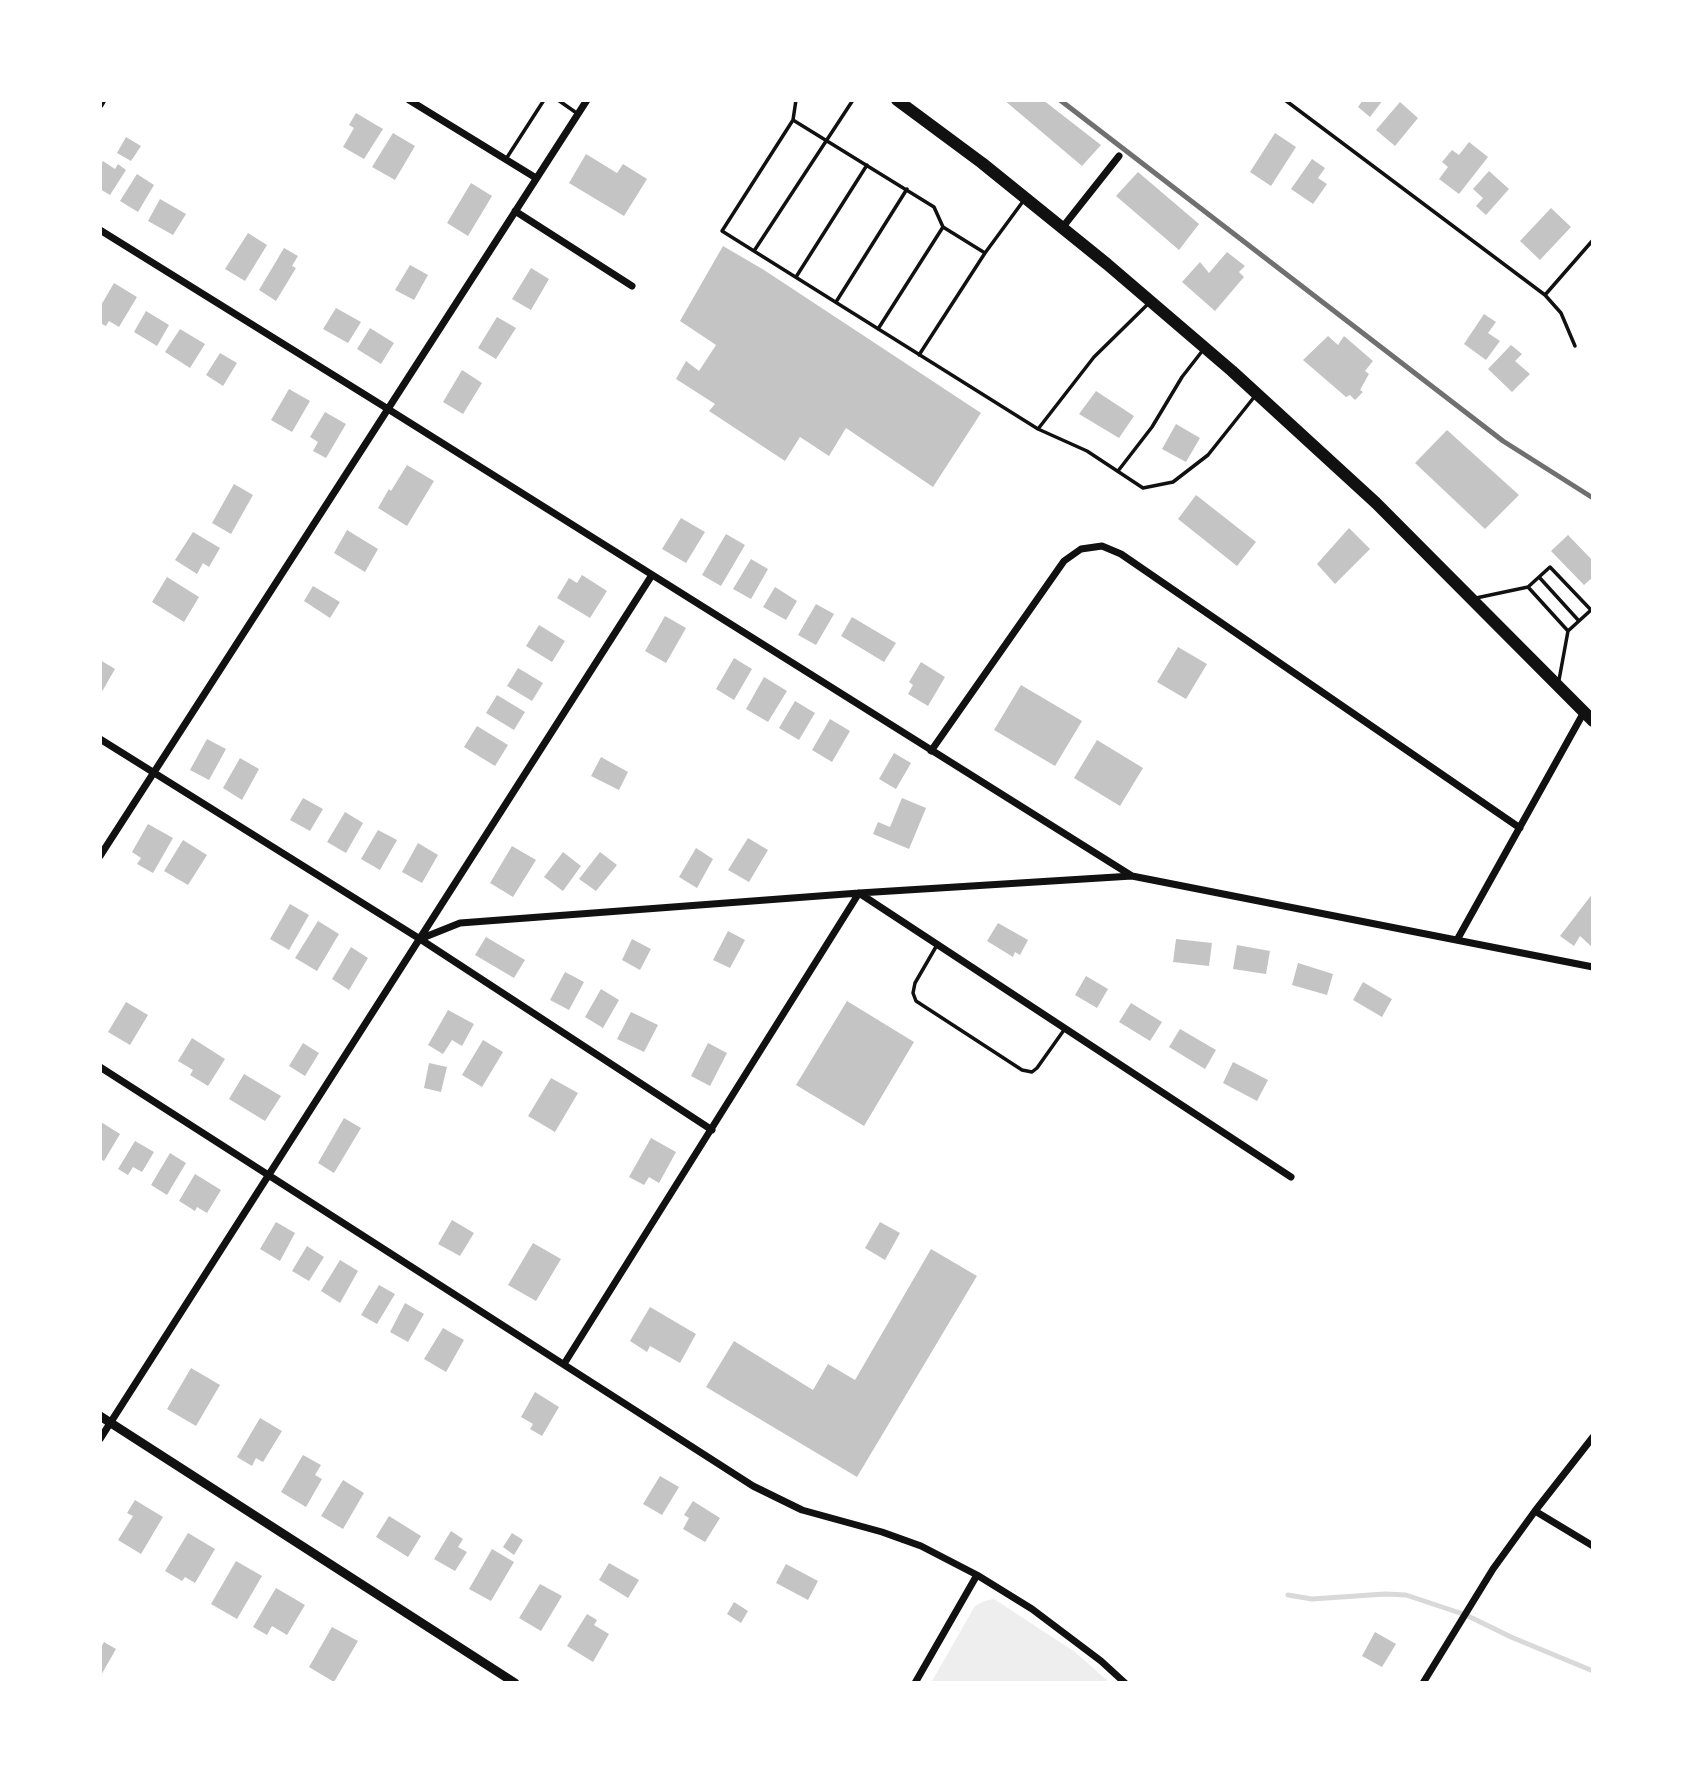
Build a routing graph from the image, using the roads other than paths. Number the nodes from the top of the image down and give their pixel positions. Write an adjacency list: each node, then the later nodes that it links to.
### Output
1 (103, 100): 10 (street)
2 (410, 100): 15 (street)
3 (544, 100): 15 (lane)
4 (558, 100): 11 (lane)
5 (587, 100): 11 (street)
6 (796, 100): 12 (lane)
7 (853, 100): 13 (lane)
8 (897, 100): 19 (main road)
9 (1285, 100): 29 (lane)
10 (100, 105)
11 (578, 114): 17 (street)
12 (793, 120): 13 (lane); 25 (lane)
13 (826, 140): 16 (lane); 25 (lane)
14 (1119, 156): 22 (street)
15 (506, 159): 17 (street)
16 (867, 165): 18 (lane); 27 (lane)
17 (537, 178): 20 (street)
18 (907, 190): 21 (lane); 31 (lane)
19 (1025, 198): 22 (main road); 26 (lane)
20 (515, 211): 28 (street); 37 (street)
21 (943, 227): 26 (lane); 32 (lane)
22 (1062, 228): 30 (main road)
23 (100, 230): 37 (street)
24 (1593, 240): 29 (lane)
25 (754, 251): 27 (lane)
26 (985, 253): 35 (lane)
27 (796, 277): 31 (lane)
28 (632, 286)
29 (1545, 295): 33 (lane)
30 (1151, 301): 34 (main road); 38 (lane)
31 (836, 302): 32 (lane)
32 (878, 329): 35 (lane)
33 (1575, 346)
34 (1205, 348): 36 (main road); 39 (lane)
35 (919, 355): 38 (lane)
36 (1257, 394): 39 (lane); 43 (main road)
37 (388, 409): 40 (street); 50 (street)
38 (1038, 429): 39 (lane)
39 (1118, 471)
40 (652, 575): 49 (street); 55 (street)
41 (1539, 578): 42 (lane); 44 (lane); 44 (lane)
42 (1528, 587): 43 (lane); 45 (lane)
43 (1472, 599): 46 (main road)
44 (1579, 621): 45 (lane)
45 (1568, 631): 46 (lane)
46 (1559, 686): 47 (main road)
47 (1589, 717): 51 (street)
48 (100, 739): 50 (street)
49 (931, 751): 51 (street); 53 (street)
50 (153, 773): 52 (street); 55 (street)
51 (1520, 828): 56 (street)
52 (100, 856)
53 (1132, 876): 54 (street); 56 (street)
54 (859, 893): 55 (street); 57 (street); 61 (street)
55 (420, 939): 61 (street); 62 (street)
56 (1457, 940): 58 (street)
57 (937, 944): 59 (street); 59 (lane)
58 (1593, 967)
59 (1064, 1029): 63 (street)
60 (100, 1067): 62 (street)
61 (712, 1130): 64 (street)
62 (269, 1175): 64 (street); 66 (street)
63 (1291, 1177)
64 (564, 1364): 71 (street)
65 (100, 1416): 66 (street)
66 (110, 1423): 68 (street); 72 (street)
67 (1593, 1437): 69 (street)
68 (100, 1439)
69 (1535, 1511): 70 (street); 75 (street)
70 (1593, 1546)
71 (977, 1575): 73 (street); 74 (street)
72 (513, 1683)
73 (915, 1683)
74 (1125, 1683)
75 (1423, 1683)

